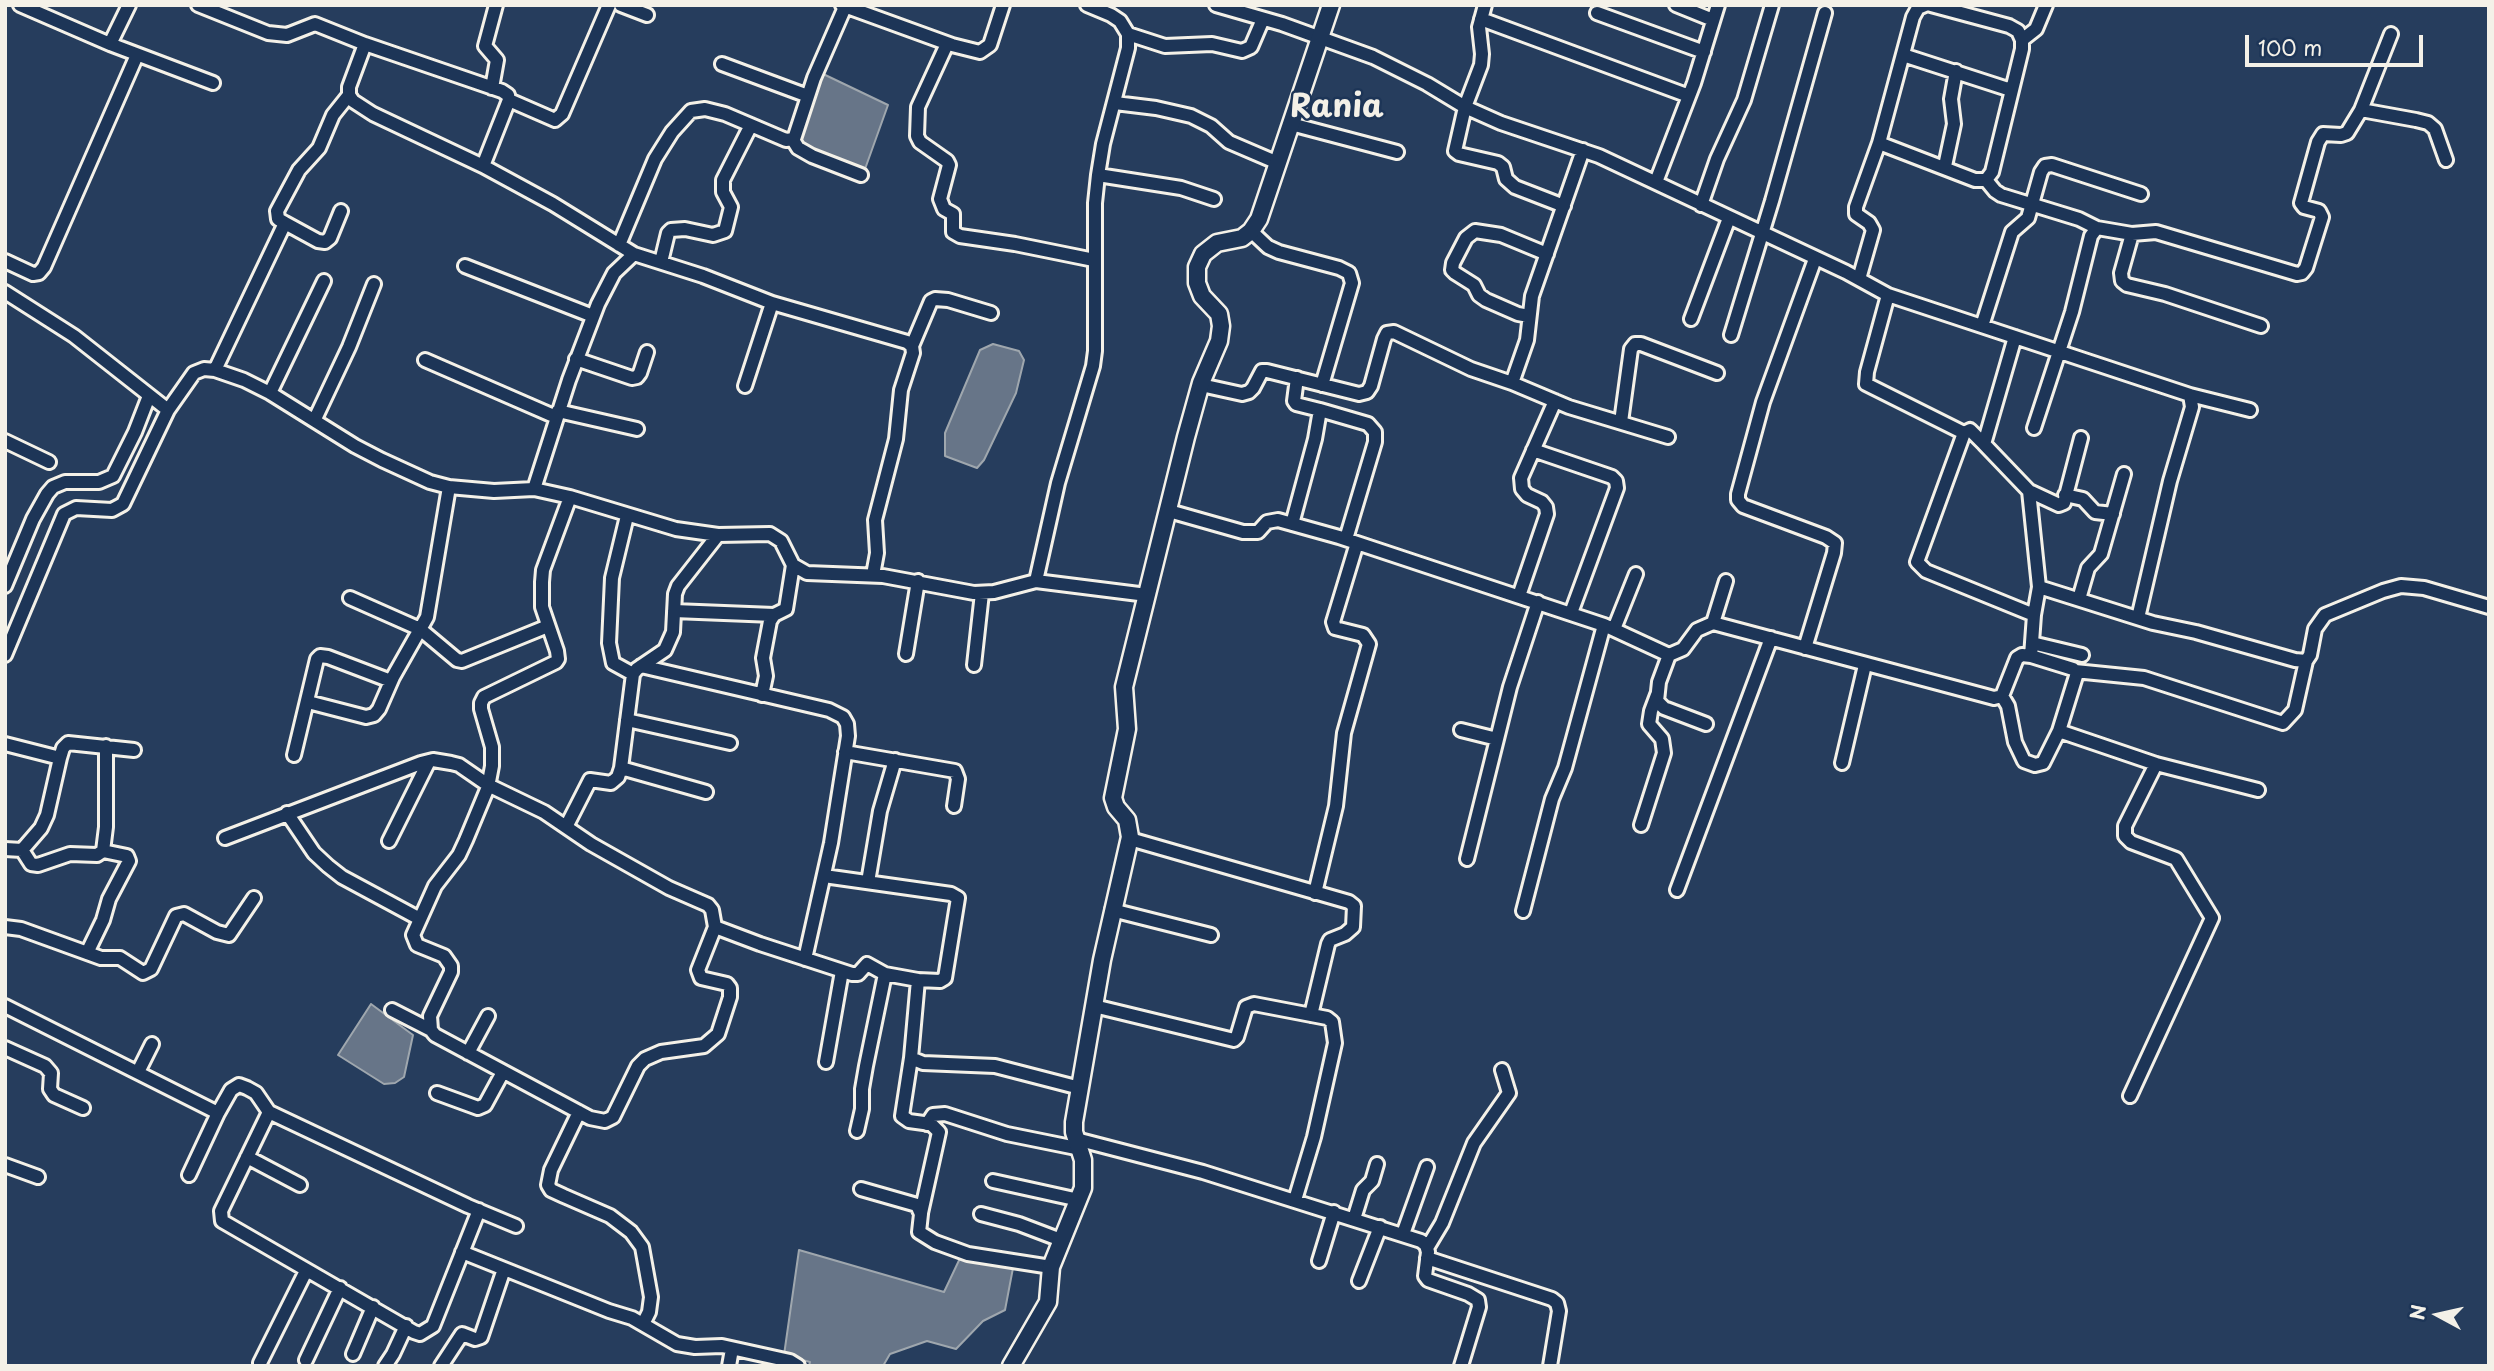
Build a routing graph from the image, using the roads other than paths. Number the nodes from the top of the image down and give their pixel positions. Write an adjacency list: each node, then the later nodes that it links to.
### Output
1 (20, 5): 28 (street)
2 (129, 5): 28 (street)
3 (198, 5): 29 (street)
4 (496, 5): 37 (street)
5 (609, 5): 42 (street)
6 (621, 5): 21 (street)
7 (1003, 5): 30 (street)
8 (1087, 5): 24 (street)
9 (1216, 5): 20 (street)
10 (1331, 5): 26 (street)
11 (1485, 5): 22 (street)
12 (1676, 5): 23 (street)
13 (1717, 5): 23 (street)
14 (1772, 5): 62 (street)
15 (2046, 5): 27 (street)
16 (844, 6): 30 (street); 40 (street)
17 (1923, 6): 27 (street); 33 (street)
18 (1597, 13): 31 (street)
19 (1825, 13): 70 (street)
20 (1260, 14): 24 (street); 26 (street)
21 (647, 15)
22 (1481, 19): 41 (street); 44 (street)
23 (1713, 20): 31 (street)
24 (1128, 34): 43 (street)
25 (2391, 34): 45 (street)
26 (1320, 37): 44 (street); 46 (street)
27 (2022, 40): 38 (street)
28 (110, 44): 32 (street)
29 (365, 44): 37 (street); 39 (street)
30 (947, 44): 76 (street)
31 (1704, 52): 41 (street)
32 (137, 55): 36 (street); 77 (street)
33 (1903, 55): 35 (street); 49 (street)
34 (722, 64): 40 (street)
35 (1956, 71): 38 (street); 55 (street)
36 (213, 83)
37 (492, 88): 42 (street)
38 (2011, 90): 58 (street)
39 (349, 95): 54 (street); 67 (street)
40 (808, 96): 48 (street)
41 (1689, 96): 59 (street)
42 (509, 100): 54 (street)
43 (1115, 103): 53 (street); 57 (street)
44 (1465, 107): 50 (street); 64 (street)
45 (2361, 110): 52 (street); 71 (street)
46 (1291, 124): 51 (street); 53 (street)
47 (751, 125): 48 (street); 72 (street); 78 (street)
48 (793, 141): 56 (street)
49 (1880, 143): 55 (street); 80 (street)
50 (1583, 150): 59 (street); 64 (street)
51 (1396, 152)
52 (2446, 160)
53 (1278, 163): 69 (street)
54 (483, 166): 72 (street)
55 (1945, 166): 58 (street)
56 (860, 175)
57 (1098, 175): 61 (street); 76 (street)
58 (1986, 180): 63 (street)
59 (1656, 183): 62 (street)
60 (2141, 194): 63 (street)
61 (1214, 199)
62 (1701, 205): 66 (street)
63 (2033, 205): 68 (street); 90 (street)
64 (1564, 206): 74 (street)
65 (341, 211): 67 (street)
66 (1729, 218): 70 (street); 89 (street)
67 (285, 223): 99 (street)
68 (2097, 228): 71 (street); 95 (street)
69 (1251, 231): 103 (street); 104 (street)
70 (1762, 234): 75 (street); 92 (street)
71 (2132, 234): 91 (street)
72 (619, 245): 73 (street)
73 (634, 254): 78 (street); 87 (street)
74 (1547, 254): 88 (street); 88 (street)
75 (1815, 259): 80 (street); 161 (street)
76 (1094, 260): 140 (street)
77 (5, 261)
78 (661, 262): 85 (street)
79 (466, 267): 87 (street)
80 (1859, 279): 84 (street)
81 (324, 281): 106 (street)
82 (374, 284): 113 (street)
83 (5, 292): 109 (street)
84 (1888, 295): 90 (street); 117 (street)
85 (772, 303): 94 (street); 105 (street)
86 (991, 313): 94 (street)
87 (593, 316): 97 (street)
88 (1530, 316): 102 (street)
89 (1691, 319)
90 (1982, 326): 93 (street)
91 (2261, 326)
92 (1731, 335)
93 (2015, 337): 95 (street); 121 (street)
94 (912, 346): 136 (street)
95 (2058, 349): 107 (street); 115 (street)
96 (647, 352): 97 (street)
97 (576, 359): 112 (street)
98 (425, 360): 112 (street)
99 (217, 365): 106 (street); 109 (street)
100 (1717, 373): 114 (street)
101 (1297, 378): 103 (street); 104 (street); 110 (street)
102 (1512, 383): 103 (street); 108 (street)
103 (1322, 384)
104 (1201, 385): 130 (street)
105 (745, 386)
106 (270, 393): 113 (street)
107 (2190, 395): 111 (street); 156 (street)
108 (1555, 401): 114 (street); 122 (street)
109 (158, 403): 142 (street); 164 (street)
110 (1320, 410): 133 (street); 135 (street)
111 (2250, 410)
112 (557, 414): 116 (street); 126 (street)
113 (315, 419): 125 (street)
114 (1621, 422): 118 (street)
115 (2034, 428)
116 (637, 429)
117 (1964, 433): 121 (street); 154 (street)
118 (1668, 437)
119 (2081, 438): 128 (street)
120 (5, 441): 123 (street)
121 (1984, 444): 127 (street)
122 (1533, 450): 144 (street); 152 (street)
123 (49, 462)
124 (2124, 474): 131 (street)
125 (449, 487): 126 (street); 159 (street)
126 (534, 489): 129 (street)
127 (2029, 491): 128 (street); 143 (street)
128 (2066, 495): 131 (street)
129 (570, 497): 132 (street); 157 (street)
130 (1170, 504): 133 (street); 146 (street)
131 (2113, 514): 148 (street)
132 (627, 516): 134 (street); 170 (street)
133 (1292, 520): 135 (street)
134 (718, 535): 137 (street); 151 (street)
135 (1352, 541): 144 (street); 211 (street)
136 (875, 564): 137 (street); 139 (street)
137 (793, 565): 153 (street)
138 (1636, 574): 158 (street)
139 (918, 581): 145 (street); 163 (street)
140 (1036, 581): 145 (street); 146 (street)
141 (1726, 581): 155 (street)
142 (5, 586)
143 (2039, 587): 148 (street); 154 (street)
144 (1520, 591): 149 (street)
145 (982, 593): 168 (street)
146 (1135, 594): 202 (street)
147 (350, 598): 159 (street)
148 (2079, 599): 156 (street)
149 (1538, 602): 152 (street); 181 (street)
150 (2489, 607): 167 (street)
151 (674, 611): 153 (street); 170 (street)
152 (1571, 613): 158 (street)
153 (774, 615): 173 (street)
154 (2034, 615): 162 (street)
155 (1715, 616): 160 (street); 166 (street)
156 (2138, 618): 167 (street)
157 (548, 626): 159 (street); 194 (street)
158 (1609, 627): 166 (street); 214 (street)
159 (420, 629): 172 (street)
160 (1771, 638): 161 (street); 210 (street)
161 (1807, 643): 169 (street)
162 (2032, 650): 165 (street); 171 (street); 175 (street)
163 (906, 654)
164 (5, 655)
165 (2082, 655)
166 (1669, 656): 174 (street)
167 (2301, 661): 171 (street)
168 (974, 665)
169 (1865, 665): 175 (street); 191 (street)
170 (637, 670): 173 (street); 177 (street)
171 (2076, 671): 180 (street)
172 (391, 681): 176 (street); 176 (street)
173 (762, 695): 186 (street)
174 (1657, 695): 178 (street); 199 (street)
175 (2002, 696): 180 (street)
176 (308, 702): 187 (street)
177 (627, 720): 182 (street); 193 (street)
178 (1706, 724)
179 (1461, 730): 181 (street)
180 (2059, 731): 192 (street)
181 (1497, 739): 207 (street)
182 (730, 743)
183 (5, 744): 188 (street)
184 (106, 746): 185 (street); 188 (street); 206 (street)
185 (134, 750)
186 (845, 752): 189 (street); 208 (street)
187 (294, 755)
188 (60, 758): 205 (street)
189 (895, 760): 197 (street); 209 (street)
190 (429, 761): 194 (street); 198 (street); 203 (street)
191 (1842, 763)
192 (2156, 764): 195 (street); 240 (street)
193 (621, 768): 196 (street); 200 (street)
194 (488, 785): 200 (street); 215 (street)
195 (2258, 790)
196 (706, 792)
197 (954, 806)
198 (287, 813): 201 (street); 215 (street)
199 (1641, 825)
200 (566, 827): 216 (street)
201 (225, 838)
202 (1130, 839): 211 (street); 213 (street)
203 (389, 841)
204 (5, 849): 205 (street)
205 (22, 850): 206 (street)
206 (103, 851): 219 (street)
207 (1467, 859)
208 (824, 876): 209 (street); 220 (street)
209 (868, 882): 223 (street)
210 (1677, 890)
211 (1315, 893): 227 (street)
212 (254, 898): 219 (street)
213 (1112, 910): 218 (street); 225 (street)
214 (1523, 911)
215 (419, 919): 229 (street)
216 (715, 927): 220 (street); 243 (street)
217 (5, 928): 219 (street)
218 (1210, 935)
219 (87, 953)
220 (805, 959): 221 (street)
221 (842, 971): 222 (street); 234 (street)
222 (885, 974): 223 (street); 246 (street)
223 (918, 980): 233 (street)
224 (5, 1006): 236 (street)
225 (1094, 1006): 227 (street); 238 (street)
226 (391, 1010): 229 (street)
227 (1311, 1015): 258 (street)
228 (488, 1016): 232 (street)
229 (431, 1030): 232 (street)
230 (152, 1044): 236 (street)
231 (5, 1048): 241 (street)
232 (468, 1053): 237 (street)
233 (911, 1058): 238 (street); 245 (street)
234 (826, 1062)
235 (1502, 1070): 269 (street)
236 (138, 1072): 244 (street)
237 (503, 1072): 239 (street); 243 (street)
238 (1080, 1088): 247 (street)
239 (437, 1093)
240 (2130, 1096)
241 (83, 1108)
242 (269, 1112): 244 (street); 248 (street); 259 (street)
243 (579, 1112): 277 (street)
244 (218, 1113): 252 (street)
245 (927, 1124): 247 (street); 261 (street)
246 (857, 1131)
247 (1078, 1144): 257 (street); 258 (street)
248 (247, 1157): 255 (street); 273 (street)
249 (1377, 1164): 263 (street)
250 (5, 1165): 253 (street)
251 (1427, 1167): 266 (street)
252 (189, 1175)
253 (38, 1177)
254 (993, 1181): 257 (street)
255 (300, 1185)
256 (862, 1189): 261 (street)
257 (1079, 1200): 267 (street)
258 (1295, 1200): 260 (street)
259 (480, 1210): 264 (street); 268 (street)
260 (1334, 1212): 263 (street); 270 (street)
261 (921, 1214): 271 (street)
262 (981, 1214): 267 (street)
263 (1354, 1219): 265 (street)
264 (516, 1226)
265 (1380, 1227): 266 (street); 274 (street)
266 (1403, 1234): 269 (street)
267 (1061, 1240): 271 (street)
268 (462, 1252): 272 (street); 278 (street)
269 (1427, 1253): 288 (street); 289 (street)
270 (1318, 1261)
271 (1051, 1267): 287 (street)
272 (504, 1269): 277 (street); 284 (street)
273 (306, 1271): 275 (street); 282 (street)
274 (1359, 1281)
275 (340, 1288): 276 (street); 281 (street)
276 (373, 1307): 278 (street); 280 (street)
277 (643, 1324): 279 (street)
278 (406, 1326): 283 (street)
279 (732, 1349): 285 (street); 286 (street)
280 (354, 1354)
281 (306, 1360)
282 (260, 1363)
283 (385, 1366)
284 (441, 1366)
285 (729, 1366)
286 (798, 1366)
287 (1012, 1366)
288 (1461, 1366)
289 (1550, 1366)

